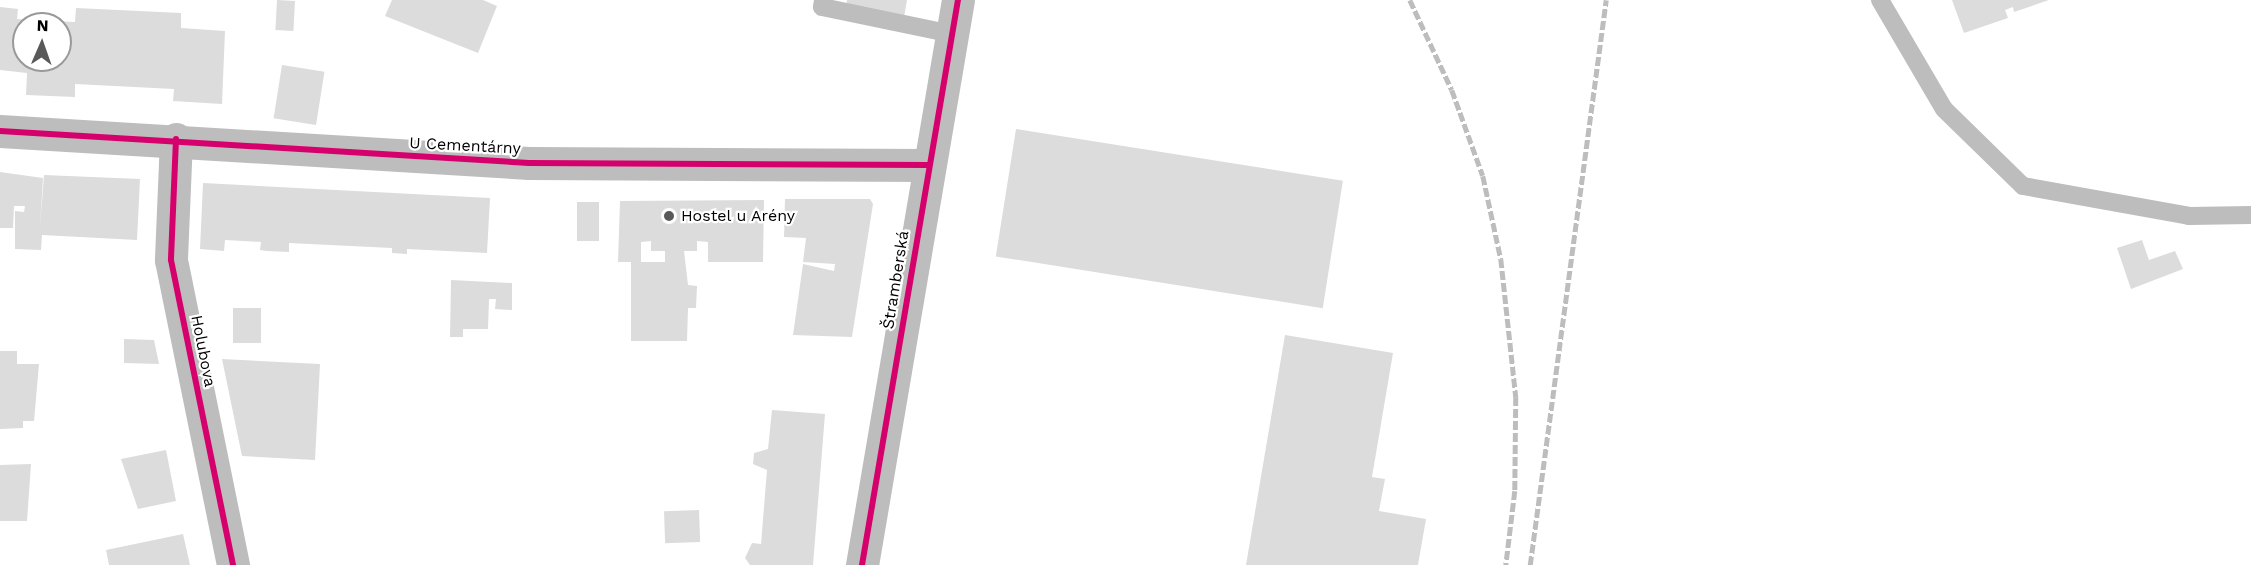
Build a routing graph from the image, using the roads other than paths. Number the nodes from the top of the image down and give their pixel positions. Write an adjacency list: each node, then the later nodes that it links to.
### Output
1 (823, 0): 4 (lane)
2 (958, 0): 4 (street, Štramberská)
3 (1880, 0): 8 (lane)
4 (952, 34): 7 (street, Štramberská)
5 (0, 131): 6 (street, U Cementárny)
6 (176, 139): 7 (street, U Cementárny); 9 (street, Holubova)
7 (929, 165): 10 (street, Štramberská)
8 (2251, 216)
9 (233, 565)
10 (862, 565)

